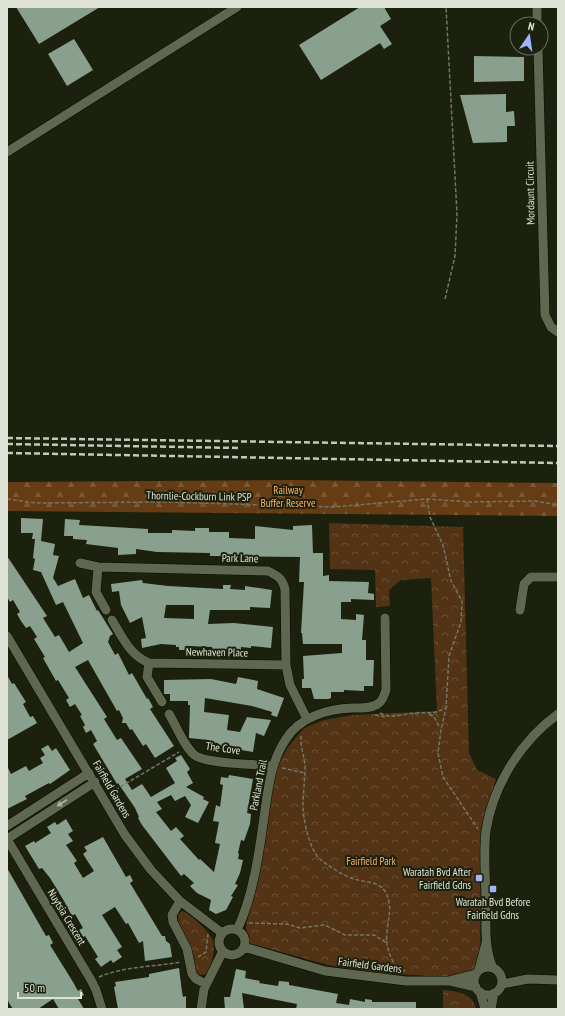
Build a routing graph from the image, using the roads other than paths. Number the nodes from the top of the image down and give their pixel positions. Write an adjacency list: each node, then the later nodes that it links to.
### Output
1 (237, 7): 3 (street)
2 (538, 56): 4 (street, Mordaunt Circuit)
3 (7, 152)
4 (558, 332)
5 (80, 563): 6 (street, Park Lane)
6 (98, 567): 8 (street); 14 (street, Park Lane)
7 (558, 577): 9 (street)
8 (106, 610)
9 (520, 610)
10 (385, 618): 18 (street, Parkland Trail)
11 (112, 620): 13 (street, Newhaven Place)
12 (7, 636): 20 (street, Fairfield Gardens)
13 (149, 663): 14 (street, Newhaven Place); 15 (street)
14 (286, 665): 18 (street, Park Lane)
15 (162, 702)
16 (169, 714): 19 (street, The Cove)
17 (558, 714): 27 (street)
18 (307, 719): 19 (street, Parkland Trail)
19 (272, 766): 26 (street, Parkland Trail)
20 (89, 773): 21 (street, Fairfield Gardens); 22 (street)
21 (95, 782): 23 (street, one-way to 23); 24 (street, Fairfield Gardens)
22 (7, 826)
23 (7, 839): 39 (street, Nuytsia Crescent)
24 (180, 901): 25 (street, Fairfield Gardens); 35 (street)
25 (219, 930): 26 (street); 29 (street)
26 (237, 930): 28 (street)
27 (487, 940): 30 (street); 31 (street)
28 (244, 947): 29 (street); 34 (street, Fairfield Gardens)
29 (223, 951): 35 (street)
30 (497, 971): 31 (street); 32 (street); 36 (street)
31 (477, 972): 34 (street, Fairfield Gardens); 37 (street)
32 (528, 979): 33 (street); 36 (street)
33 (558, 980)
34 (448, 981): 37 (street, Fairfield Gardens)
35 (206, 984): 40 (street)
36 (502, 984): 38 (street)
37 (478, 989): 38 (street); 41 (street)
38 (494, 994): 42 (street)
39 (102, 1009)
40 (201, 1009)
41 (485, 1009)
42 (491, 1009)

